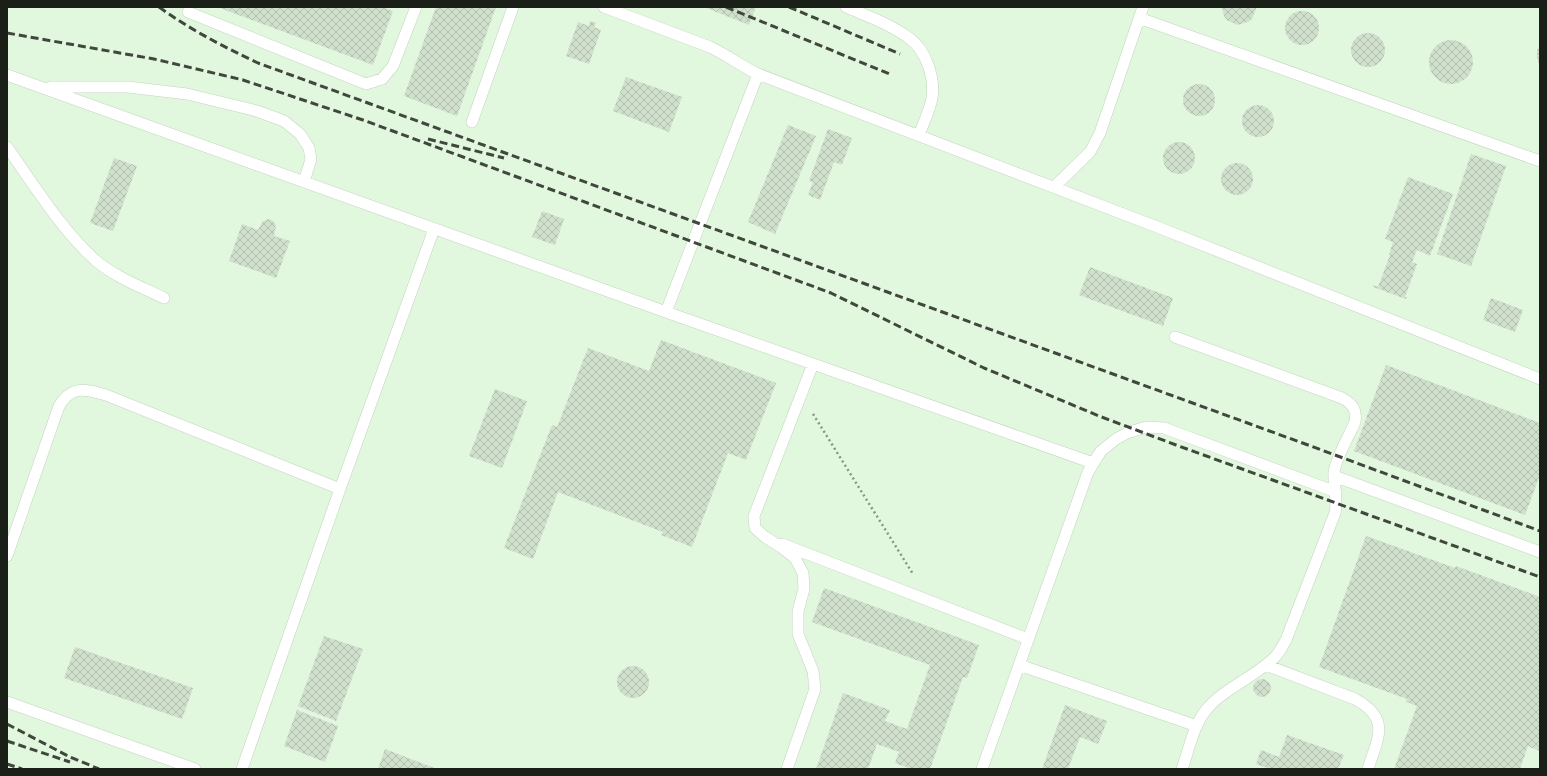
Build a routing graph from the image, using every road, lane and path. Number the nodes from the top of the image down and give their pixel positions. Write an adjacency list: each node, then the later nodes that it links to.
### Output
1 (416, 7): 6 (lane)
2 (513, 7): 11 (lane)
3 (604, 7): 8 (lane)
4 (846, 7): 12 (lane)
5 (1143, 7): 7 (lane)
6 (188, 12)
7 (1139, 18): 14 (lane); 16 (lane)
8 (758, 74): 12 (lane); 19 (lane)
9 (7, 75): 10 (lane)
10 (43, 88): 15 (lane); 15 (lane)
11 (472, 122)
12 (919, 136): 16 (lane)
13 (7, 147): 18 (lane)
14 (1540, 161)
15 (304, 182): 17 (lane)
16 (1054, 188): 22 (lane)
17 (434, 229): 19 (lane); 26 (lane)
18 (164, 298)
19 (666, 312): 21 (lane)
20 (1175, 337): 25 (lane)
21 (813, 364): 23 (lane); 24 (lane)
22 (1540, 379)
23 (801, 394): 28 (lane); 31 (path)
24 (1093, 463): 27 (lane); 32 (lane)
25 (1334, 476): 27 (lane); 29 (lane)
26 (340, 489): 30 (lane); 38 (lane)
27 (1336, 492): 33 (lane)
28 (765, 537): 32 (lane); 39 (lane)
29 (1540, 552)
30 (7, 556)
31 (914, 575)
32 (1028, 639): 34 (lane)
33 (1266, 665): 36 (lane); 42 (lane)
34 (1019, 666): 36 (lane); 40 (lane)
35 (7, 702): 37 (lane)
36 (1197, 726): 41 (lane)
37 (194, 769)
38 (242, 769)
39 (787, 769)
40 (982, 769)
41 (1182, 769)
42 (1368, 769)

